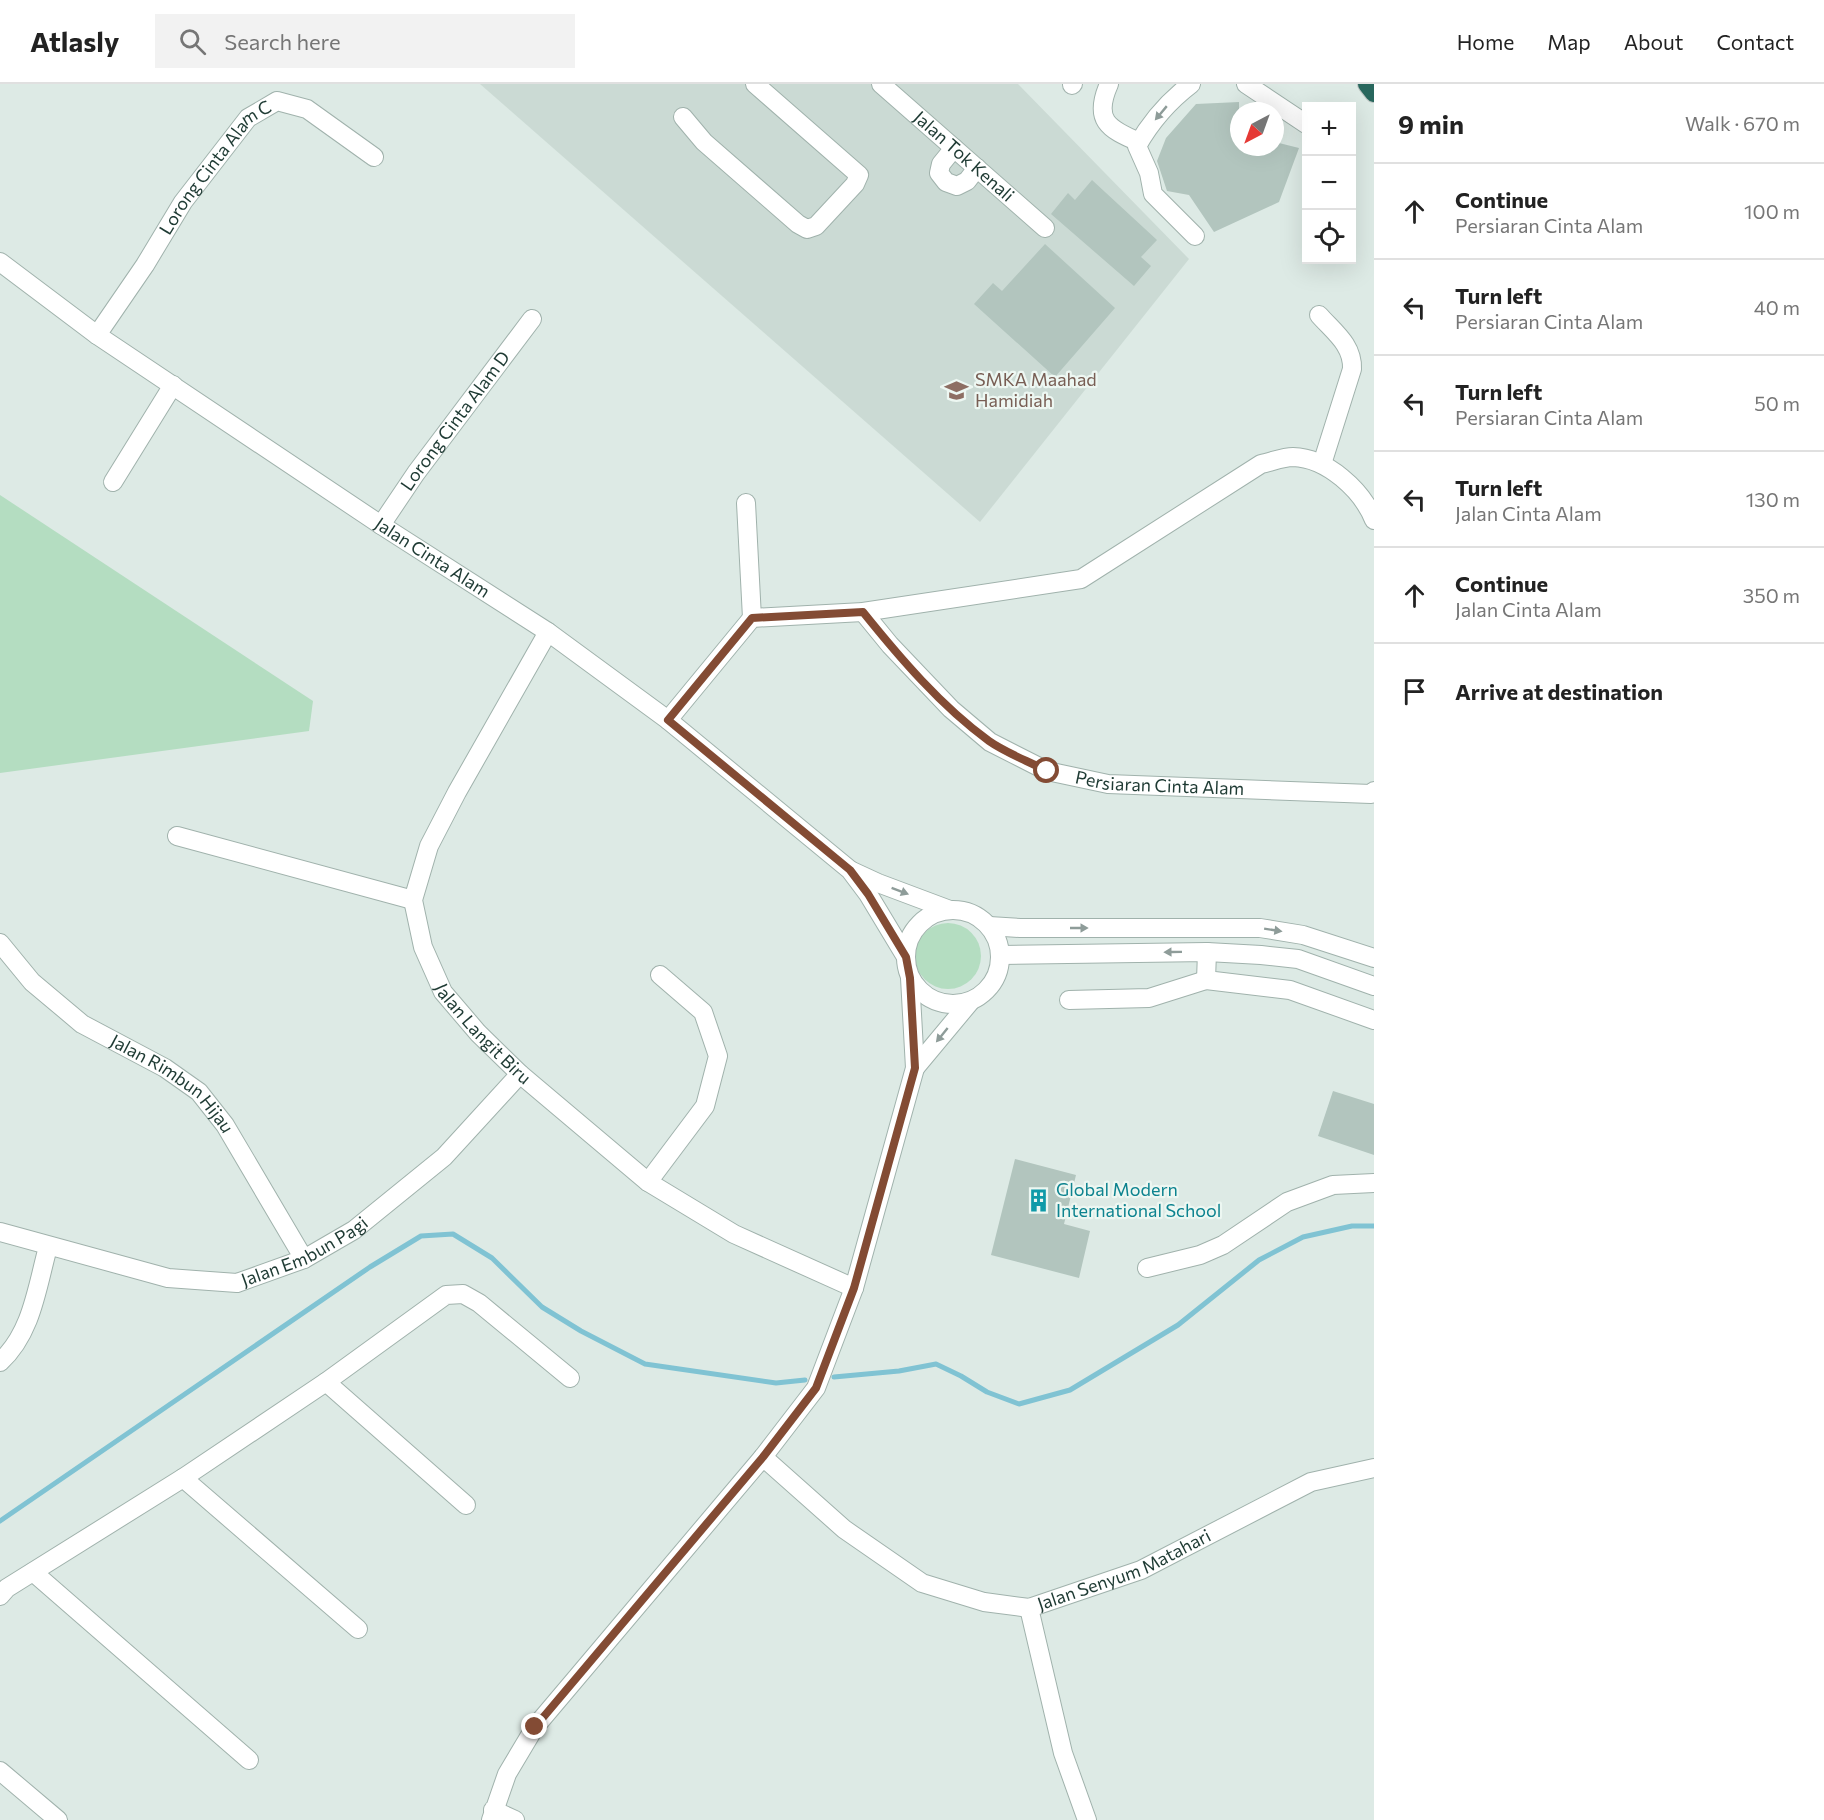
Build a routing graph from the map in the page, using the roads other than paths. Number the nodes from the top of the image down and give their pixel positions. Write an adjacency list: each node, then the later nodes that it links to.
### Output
1 (755, 84): 8 (street)
2 (882, 84): 11 (street, Jalan Tok Kenali)
3 (1109, 84): 10 (street)
4 (1191, 84): 10 (street, one-way to 10)
5 (1246, 84): 9 (street)
6 (1368, 84): 7 (highway)
7 (1374, 93)
8 (683, 117)
9 (1302, 121)
10 (1138, 144): 15 (street)
11 (954, 148): 13 (street, Jalan Tok Kenali); 13 (street)
12 (374, 157): 19 (street, Lorong Cinta Alam C)
13 (977, 168): 14 (street, Jalan Tok Kenali)
14 (1045, 228)
15 (1195, 236)
16 (0, 262): 19 (street, Jalan Cinta Alam)
17 (1319, 315): 21 (street)
18 (532, 320): 25 (street, Lorong Cinta Alam D)
19 (97, 335): 20 (street, Jalan Cinta Alam)
20 (172, 386): 22 (street); 25 (street, Jalan Cinta Alam)
21 (1322, 464): 24 (street); 26 (street)
22 (113, 482)
23 (746, 503): 27 (street)
24 (1374, 520)
25 (381, 525): 28 (street, Jalan Cinta Alam)
26 (863, 612): 27 (street); 30 (street, Persiaran Cinta Alam)
27 (752, 618): 29 (street)
28 (548, 632): 29 (street, Jalan Cinta Alam); 33 (street, Jalan Langit Biru)
29 (668, 720): 32 (street, Jalan Cinta Alam)
30 (1374, 791)
31 (177, 836): 33 (street)
32 (850, 870): 34 (street, Jalan Cinta Alam, one-way to 34); 39 (street, Jalan Cinta Alam)
33 (413, 900): 51 (street, Jalan Langit Biru)
34 (950, 910): 35 (street); 39 (street)
35 (989, 926): 38 (street); 40 (street, one-way to 40)
36 (0, 943): 56 (street, Jalan Rimbun Hijau)
37 (1207, 952): 38 (street, one-way to 38); 41 (street); 44 (street)
38 (1000, 955): 48 (street)
39 (906, 957): 43 (street)
40 (1374, 958)
41 (1298, 959): 45 (street); 46 (street)
42 (660, 975): 52 (street)
43 (910, 978): 48 (street); 50 (street)
44 (1206, 981): 46 (street); 47 (street)
45 (1374, 986)
46 (1290, 990): 49 (street)
47 (1069, 1000)
48 (970, 1002): 50 (street, one-way to 50)
49 (1374, 1020)
50 (915, 1068): 58 (street)
51 (520, 1074): 52 (street, Jalan Langit Biru); 56 (street, Jalan Embun Pagi)
52 (648, 1182): 58 (street, Jalan Langit Biru)
53 (1374, 1183): 57 (street)
54 (0, 1232): 55 (street, Jalan Embun Pagi)
55 (48, 1247): 56 (street, Jalan Embun Pagi); 59 (street)
56 (304, 1259)
57 (1147, 1268)
58 (854, 1288): 62 (street)
59 (0, 1362)
60 (570, 1378): 61 (street)
61 (327, 1382): 64 (street); 65 (street)
62 (763, 1457): 68 (street, Jalan Senyum Matahari); 72 (street)
63 (1374, 1468): 68 (street, Jalan Senyum Matahari)
64 (183, 1478): 66 (street); 69 (street)
65 (466, 1505)
66 (33, 1572): 67 (street); 70 (street)
67 (0, 1596)
68 (1029, 1608): 75 (street)
69 (358, 1629)
70 (249, 1760)
71 (0, 1771): 73 (street)
72 (492, 1815): 74 (street)
73 (58, 1820)
74 (515, 1820)
75 (1087, 1820)

